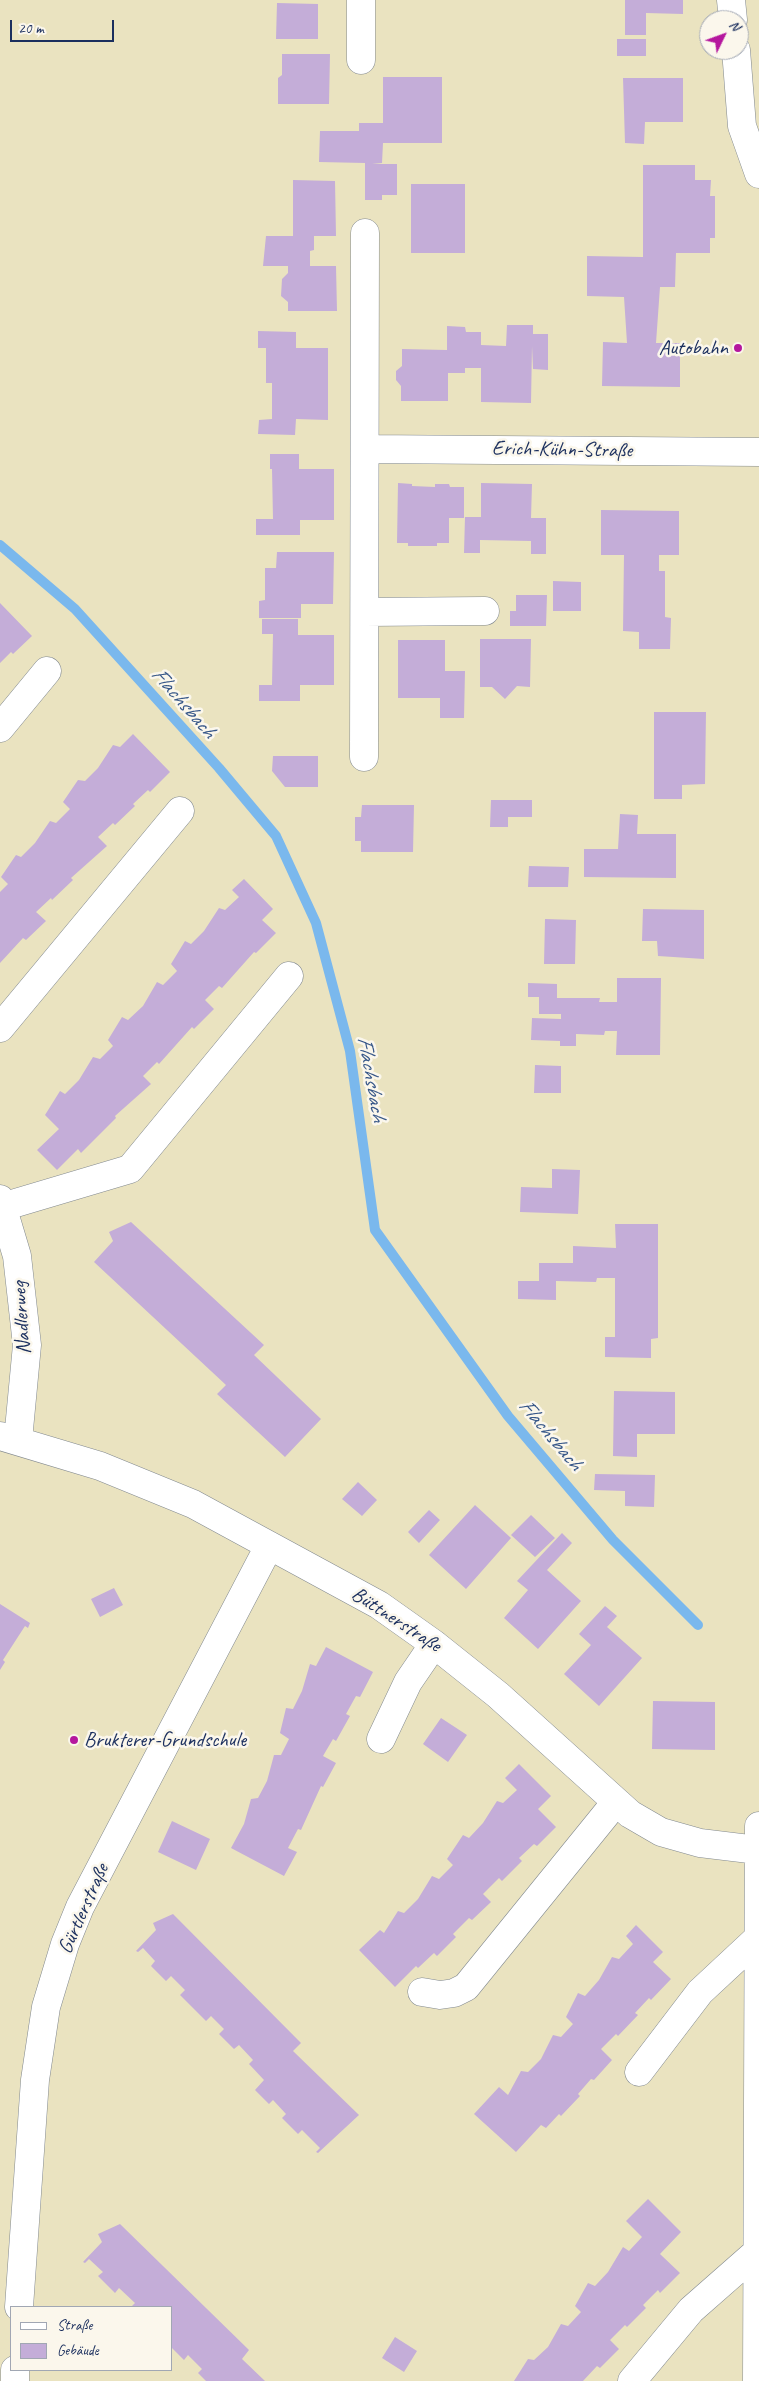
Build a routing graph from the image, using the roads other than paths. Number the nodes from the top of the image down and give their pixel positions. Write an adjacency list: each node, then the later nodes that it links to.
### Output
1 (361, 0): 2 (street)
2 (361, 60)
3 (737, 60): 4 (street)
4 (759, 174)
5 (366, 233): 6 (street)
6 (365, 449): 7 (street, Erich-Kühn-Straße); 9 (street)
7 (759, 452)
8 (485, 611): 9 (street)
9 (364, 612): 12 (street)
10 (47, 671): 11 (street)
11 (0, 728)
12 (364, 758)
13 (180, 811): 15 (street)
14 (290, 976): 16 (street)
15 (0, 1028)
16 (1, 1203): 17 (street, Nadlerweg)
17 (9, 1438): 18 (street, Büttnerstraße)
18 (269, 1546): 19 (street, Büttnerstraße); 28 (street, Gürtlerstraße)
19 (434, 1644): 20 (street); 21 (street, Büttnerstraße)
20 (381, 1739)
21 (616, 1802): 22 (street, Büttnerstraße); 24 (street)
22 (759, 1838): 23 (street)
23 (758, 1938): 25 (street); 26 (street)
24 (422, 1992)
25 (639, 2072)
26 (758, 2179): 27 (street)
27 (757, 2252): 29 (street); 30 (street)
28 (19, 2306)
29 (632, 2381)
30 (756, 2381)

